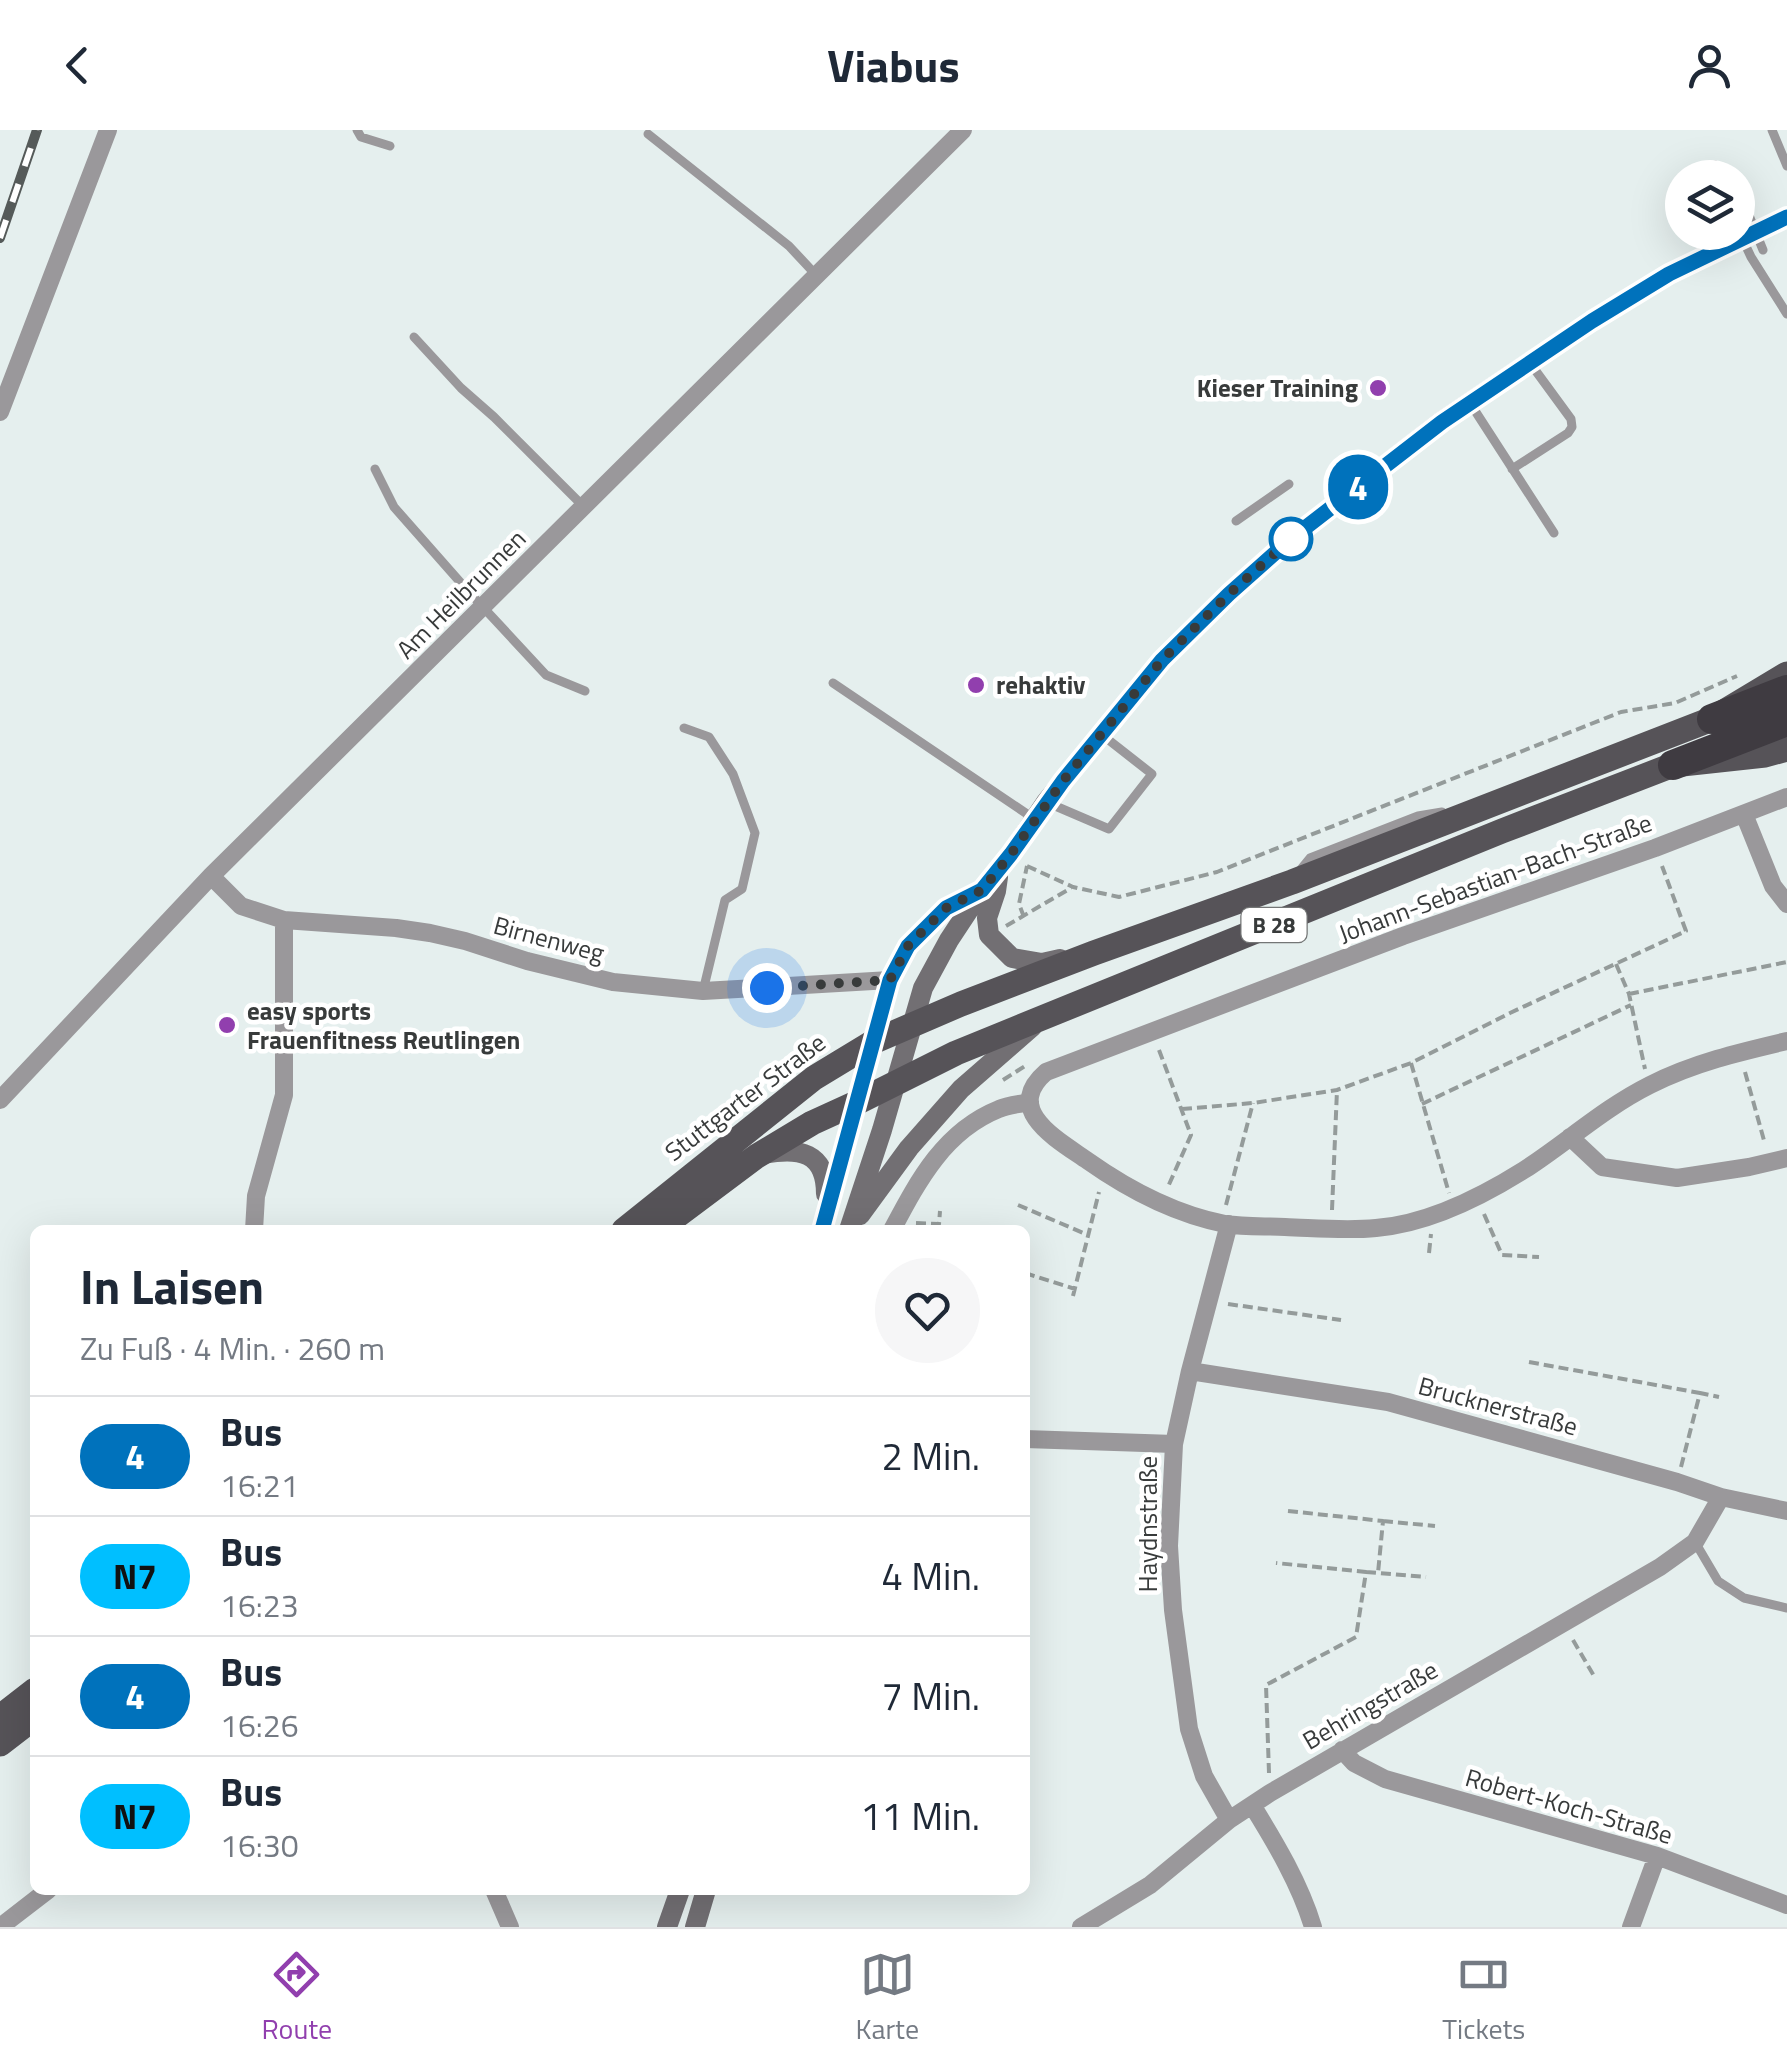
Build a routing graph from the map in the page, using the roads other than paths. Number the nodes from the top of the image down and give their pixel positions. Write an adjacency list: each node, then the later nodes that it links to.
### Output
1 (108, 130): 17 (street)
2 (356, 130): 6 (lane)
3 (963, 130): 12 (street, Am Heilbrunnen)
4 (1772, 130): 7 (lane)
5 (648, 134): 12 (lane)
6 (390, 146)
7 (1787, 166)
8 (1787, 217): 9 (street)
9 (1755, 239)
10 (1728, 250): 15 (street)
11 (1752, 250): 13 (lane)
12 (817, 276): 21 (street, Am Heilbrunnen)
13 (1787, 314)
14 (414, 338): 21 (lane)
15 (1530, 363): 16 (street); 19 (lane)
16 (1470, 403): 19 (lane); 32 (street)
17 (0, 412)
18 (375, 469): 24 (lane)
19 (1512, 469): 23 (lane)
20 (1289, 484): 22 (lane)
21 (584, 508): 24 (street, Am Heilbrunnen)
22 (1236, 521)
23 (1554, 533)
24 (484, 607): 28 (lane); 39 (street, Am Heilbrunnen)
25 (1787, 674): 29 (main road)
26 (833, 683): 36 (lane)
27 (1787, 690): 29 (highway, B 28)
28 (585, 691)
29 (1712, 719): 43 (main road, B 28)
30 (1787, 721): 34 (highway, B 28)
31 (684, 728): 45 (lane)
32 (1100, 734): 36 (street); 36 (lane)
33 (1787, 748): 34 (main road)
34 (1672, 765): 46 (main road, B 28)
35 (1787, 797): 37 (street, Johann-Sebastian-Bach-Straße)
36 (1041, 811): 38 (street)
37 (1744, 814): 41 (street); 55 (street, Johann-Sebastian-Bach-Straße)
38 (998, 870): 40 (street); 43 (street)
39 (211, 876): 42 (street, Birnenweg); 53 (street, Am Heilbrunnen)
40 (982, 890): 44 (street); 47 (street)
41 (1787, 904)
42 (284, 920): 45 (street, Birnenweg); 61 (street)
43 (1094, 953): 47 (main road, B 28)
44 (890, 980): 45 (street, Birnenweg); 48 (street)
45 (702, 991)
46 (1046, 1016): 52 (main road, B 28); 65 (street)
47 (912, 1027): 48 (main road, Stuttgarter Straße / B 28); 52 (street)
48 (875, 1041): 50 (main road, Stuttgarter Straße / B 28); 51 (street); 52 (street)
49 (1787, 1041): 56 (street)
50 (842, 1060): 51 (street); 62 (main road, Stuttgarter Straße / B 28)
51 (868, 1067): 52 (street); 54 (street)
52 (898, 1072): 54 (main road, B 28); 64 (street)
53 (0, 1100)
54 (858, 1102): 57 (main road, Stuttgarter Straße / B 28); 59 (street)
55 (1030, 1102): 60 (street); 66 (street)
56 (1570, 1137): 58 (street); 60 (street)
57 (757, 1156): 59 (street); 63 (main road, Stuttgarter Straße / B 28)
58 (1778, 1160)
59 (823, 1223)
60 (1225, 1224): 67 (street, Haydnstraße)
61 (254, 1225)
62 (630, 1225)
63 (665, 1225)
64 (850, 1225)
65 (852, 1225)
66 (895, 1225)
67 (1190, 1371): 69 (street, Haydnstraße); 70 (street, Brucknerstraße)
68 (1030, 1439): 69 (street)
69 (1174, 1444): 80 (street, Haydnstraße)
70 (1721, 1496): 71 (street, Brucknerstraße); 72 (street, Behringstraße)
71 (1787, 1511)
72 (1695, 1542): 73 (lane); 78 (street, Behringstraße)
73 (1787, 1608)
74 (30, 1694): 75 (main road)
75 (0, 1717)
76 (30, 1722): 77 (main road)
77 (0, 1744)
78 (1342, 1750): 79 (street, Behringstraße); 81 (street, Robert-Koch-Straße)
79 (1252, 1804): 80 (street, Behringstraße); 92 (street)
80 (1230, 1820): 91 (street, Behringstraße)
81 (1657, 1856): 86 (street, Robert-Koch-Straße); 93 (street)
82 (42, 1895): 87 (street)
83 (496, 1895): 88 (street)
84 (678, 1895): 89 (street)
85 (705, 1895): 90 (street)
86 (1787, 1905)
87 (0, 1927)
88 (510, 1927)
89 (667, 1927)
90 (695, 1927)
91 (1081, 1927)
92 (1313, 1927)
93 (1631, 1927)

